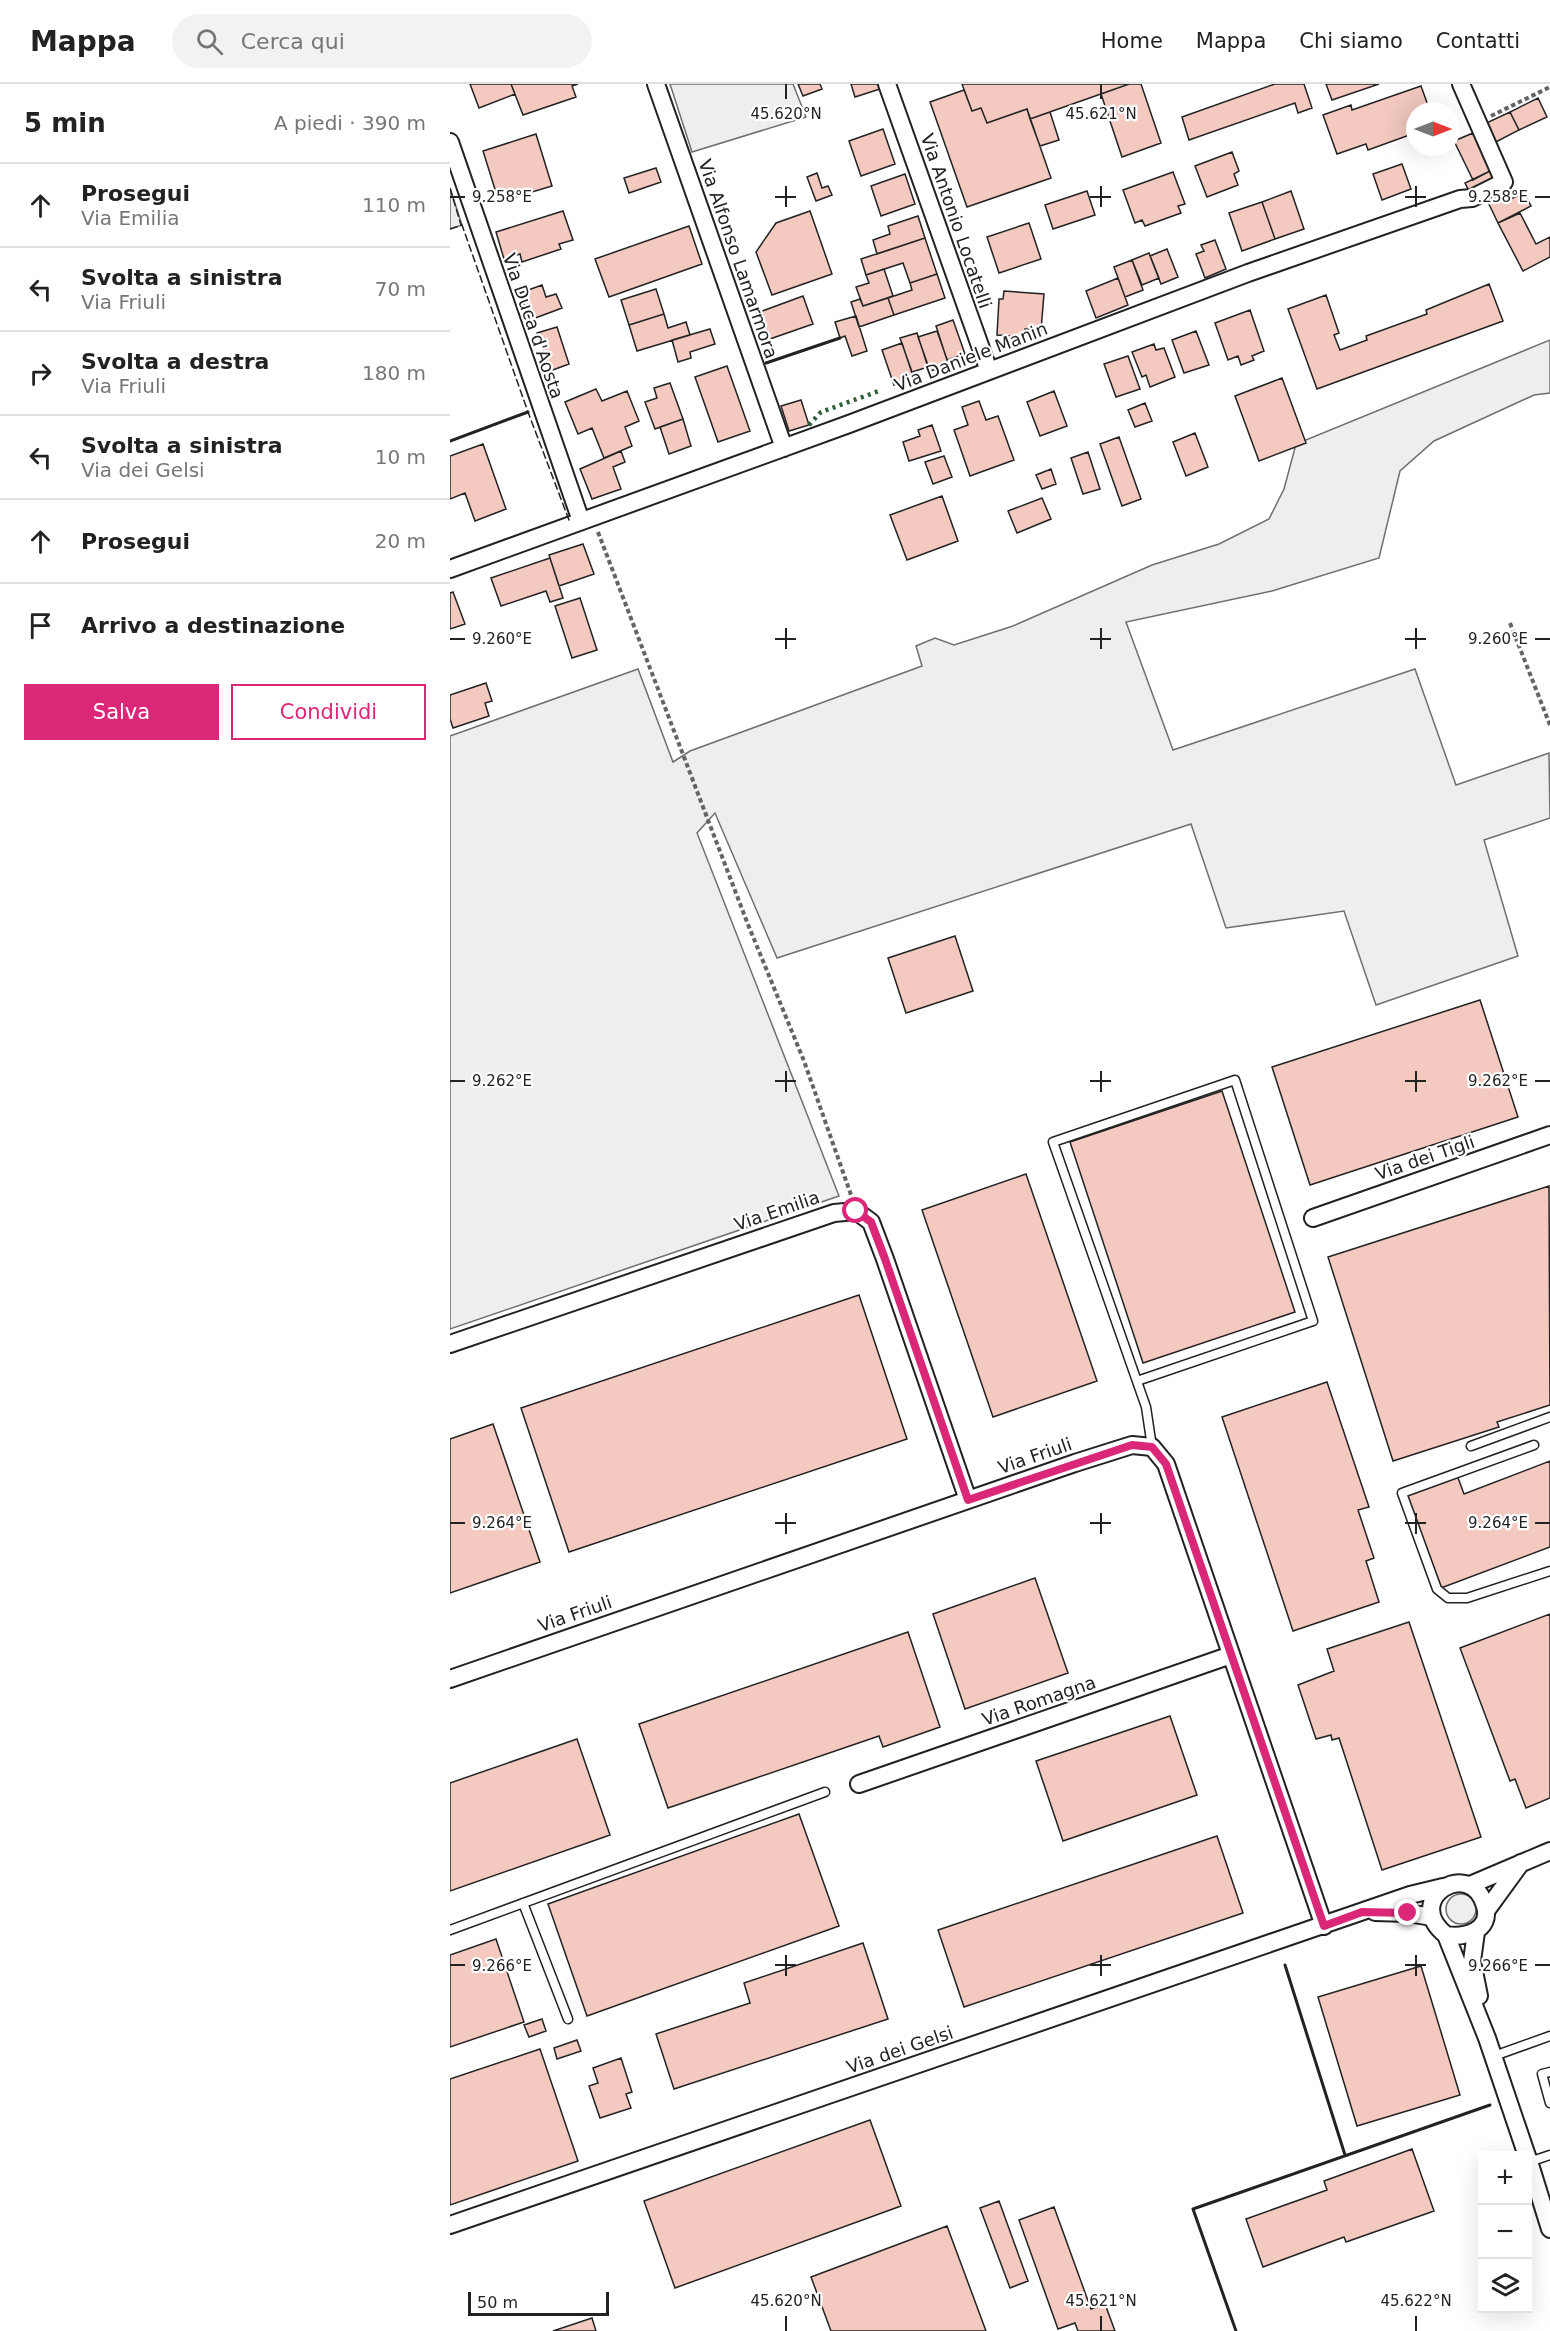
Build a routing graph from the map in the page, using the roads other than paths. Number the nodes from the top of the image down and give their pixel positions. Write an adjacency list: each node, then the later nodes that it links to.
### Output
1 (656, 84): 6 (street, Via Alfonso Lamarmora)
2 (887, 84): 5 (street, Via Antonio Locatelli)
3 (1461, 84): 5 (street, Via Daniele Manin)
4 (450, 142): 7 (street, Via Duca d'Aosta)
5 (989, 371): 6 (street, Via Daniele Manin)
6 (784, 448): 7 (street, Via Daniele Manin)
7 (587, 519): 8 (street, Via Daniele Manin)
8 (450, 569)
9 (1550, 1136): 10 (street, Via dei Tigli)
10 (1313, 1218)
11 (450, 1344): 17 (street, Via Emilia)
12 (1137, 1381): 12 (lane); 16 (lane)
13 (1550, 1417): 15 (lane)
14 (1534, 1444): 18 (lane)
15 (1471, 1446)
16 (1152, 1447): 17 (street, Via Friuli); 19 (street)
17 (968, 1500): 20 (street, Via Friuli)
18 (1550, 1571)
19 (1231, 1655): 21 (street, Via Romagna); 31 (street)
20 (450, 1679)
21 (859, 1784)
22 (825, 1792): 27 (lane)
23 (1550, 1851): 24 (street)
24 (1523, 1861): 25 (street); 28 (street)
25 (1470, 1885): 26 (street); 28 (street)
26 (1443, 1887): 29 (street, Via dei Gelsi); 30 (street)
27 (523, 1904): 32 (lane); 35 (lane)
28 (1486, 1911): 33 (street)
29 (1362, 1912): 30 (street); 31 (street, Via dei Gelsi)
30 (1432, 1917): 34 (street)
31 (1324, 1926): 45 (street, Via dei Gelsi)
32 (450, 1930)
33 (1476, 1932): 34 (street); 37 (street)
34 (1446, 1935): 37 (street)
35 (568, 2019)
36 (1550, 2036): 38 (lane)
37 (1488, 2038): 38 (street)
38 (1494, 2056): 41 (street)
39 (1550, 2072): 40 (lane)
40 (1550, 2103)
41 (1526, 2151)
42 (1550, 2155): 43 (lane)
43 (1532, 2157)
44 (1532, 2171): 46 (street)
45 (450, 2225)
46 (1550, 2229)

